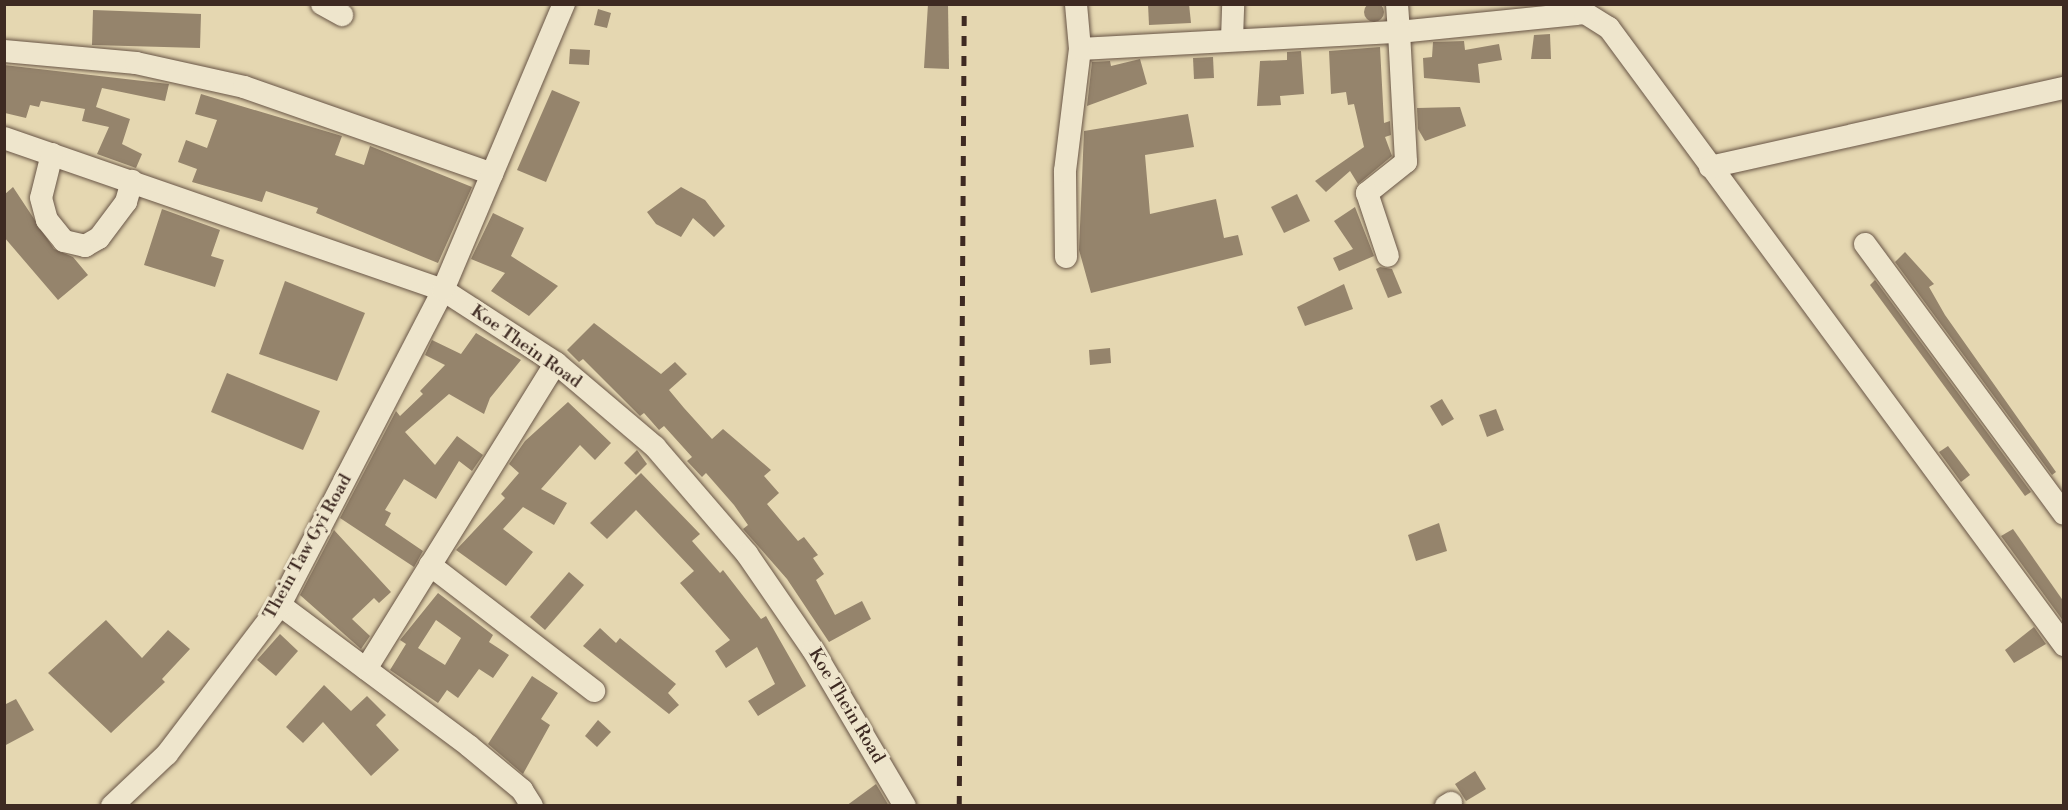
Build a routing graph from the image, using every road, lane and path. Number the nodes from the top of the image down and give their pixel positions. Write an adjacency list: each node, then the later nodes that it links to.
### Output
1 (322, 4): 6 (street)
2 (564, 4): 15 (street, Thein Taw Gyi Road)
3 (1076, 4): 9 (street)
4 (1233, 4): 8 (street)
5 (1397, 4): 7 (street)
6 (342, 15)
7 (1399, 32): 8 (street); 14 (street); 18 (street)
8 (1232, 39): 9 (street)
9 (1080, 49): 19 (street)
10 (4, 51): 15 (street)
11 (2064, 88): 14 (street)
12 (4, 138): 13 (street, Koe Thein Road)
13 (52, 154): 16 (street, Koe Thein Road); 16 (street)
14 (1710, 167): 25 (street)
15 (492, 174): 20 (street, Thein Taw Gyi Road)
16 (132, 180): 20 (street, Koe Thein Road)
17 (1865, 244): 22 (street)
18 (1388, 256)
19 (1066, 257)
20 (443, 290): 21 (street, Koe Thein Road); 24 (street, Thein Taw Gyi Road)
21 (556, 363): 23 (street); 30 (street, Koe Thein Road)
22 (2060, 501)
23 (430, 565): 26 (street); 27 (street)
24 (280, 604): 26 (street); 28 (street, Thein Taw Gyi Road)
25 (2064, 645)
26 (366, 669): 29 (street)
27 (594, 692)
28 (112, 806)
29 (532, 806)
30 (905, 806)

